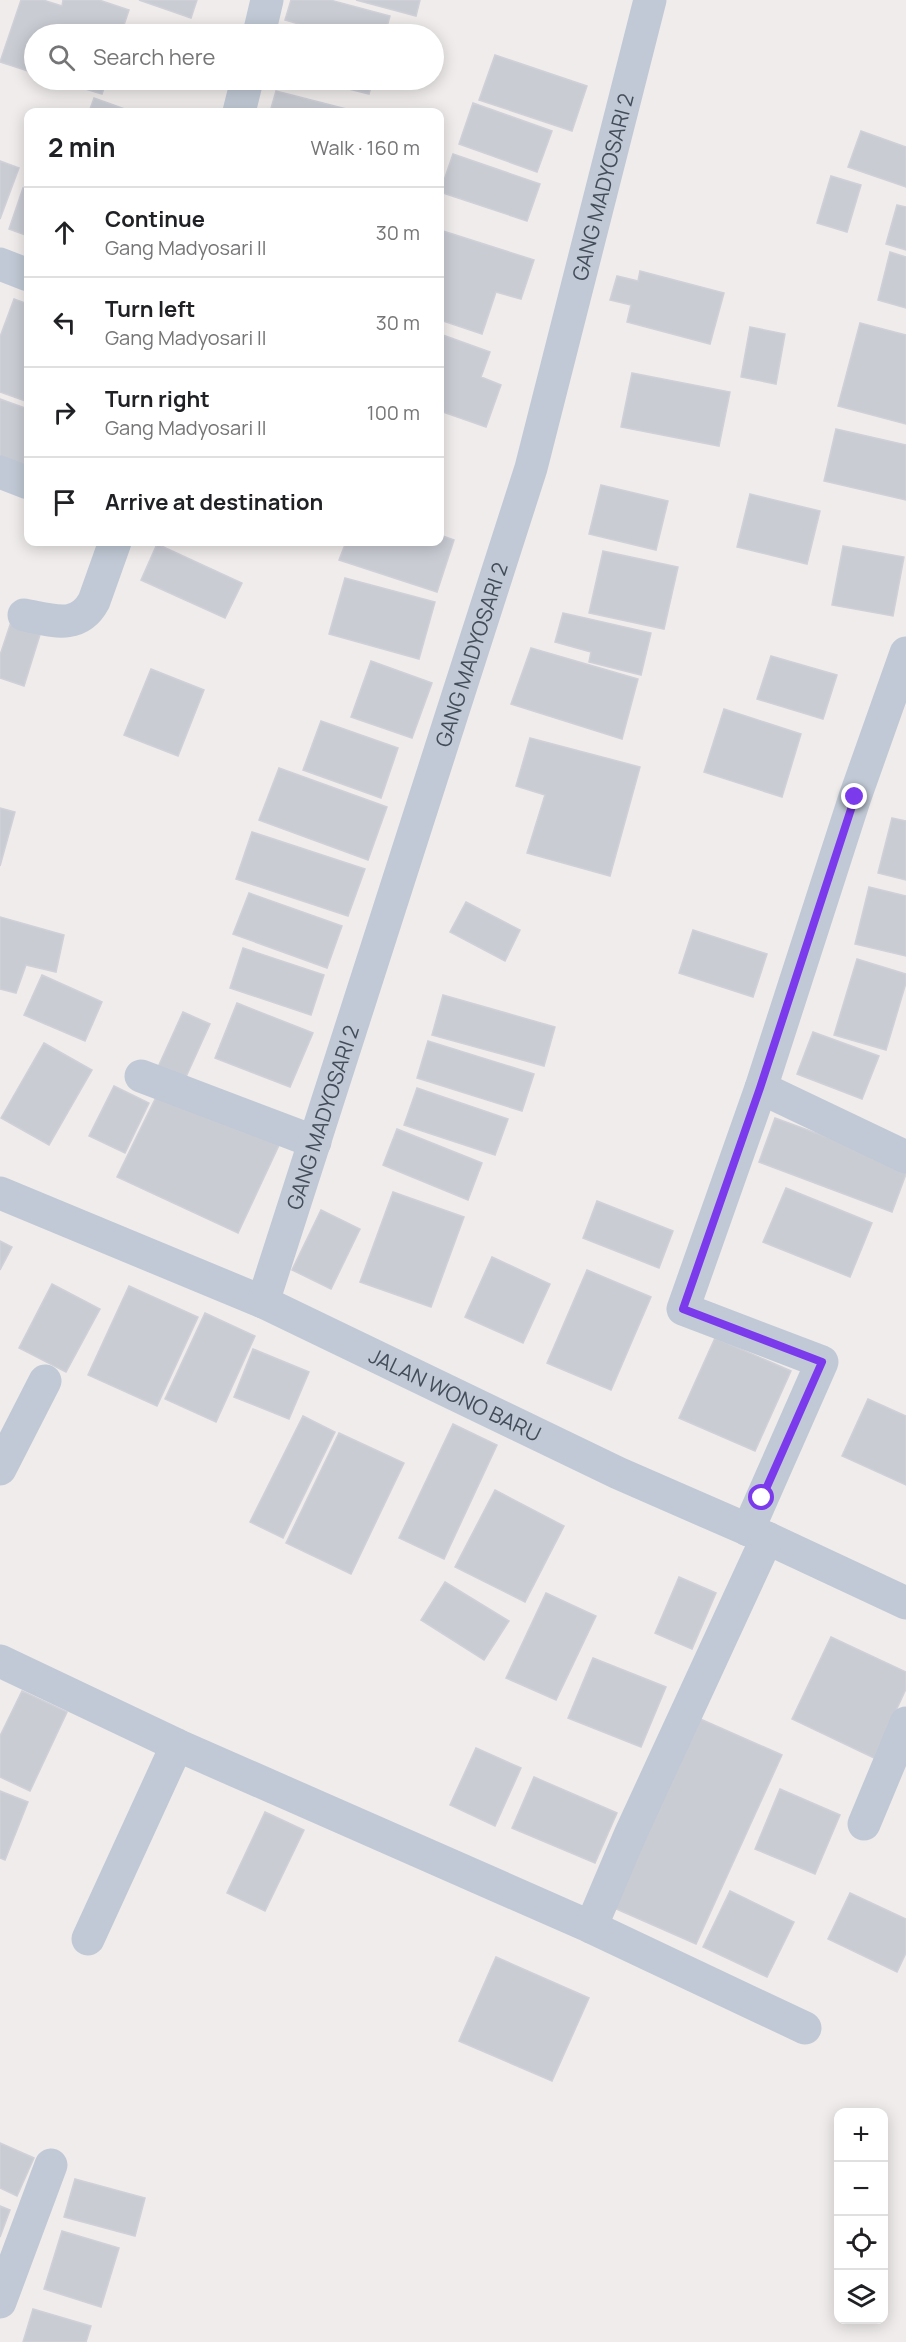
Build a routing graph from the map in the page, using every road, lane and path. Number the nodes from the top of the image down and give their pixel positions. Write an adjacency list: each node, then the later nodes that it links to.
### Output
1 (267, 0): 3 (street)
2 (650, 0): 15 (street, GANG MADYOSARI 2)
3 (261, 24)
4 (245, 90): 5 (street)
5 (240, 108)
6 (0, 264): 7 (street)
7 (24, 273)
8 (0, 472): 9 (street)
9 (24, 481)
10 (114, 546): 11 (street)
11 (24, 615)
12 (906, 653): 14 (street)
13 (141, 1076): 15 (street)
14 (760, 1088): 16 (street); 21 (street)
15 (315, 1142): 18 (street, GANG MADYOSARI 2)
16 (906, 1157)
17 (0, 1193): 18 (street, JALAN WONO BARU)
18 (263, 1302): 21 (street, JALAN WONO BARU)
19 (45, 1381): 20 (street)
20 (0, 1469)
21 (758, 1534): 22 (street, JALAN WONO BARU); 27 (street)
22 (906, 1603)
23 (0, 1661): 25 (street)
24 (906, 1723): 26 (street)
25 (177, 1745): 27 (street); 28 (street)
26 (864, 1824)
27 (591, 1927): 29 (street)
28 (88, 1939)
29 (805, 2028)
30 (51, 2166): 31 (street)
31 (0, 2302)

